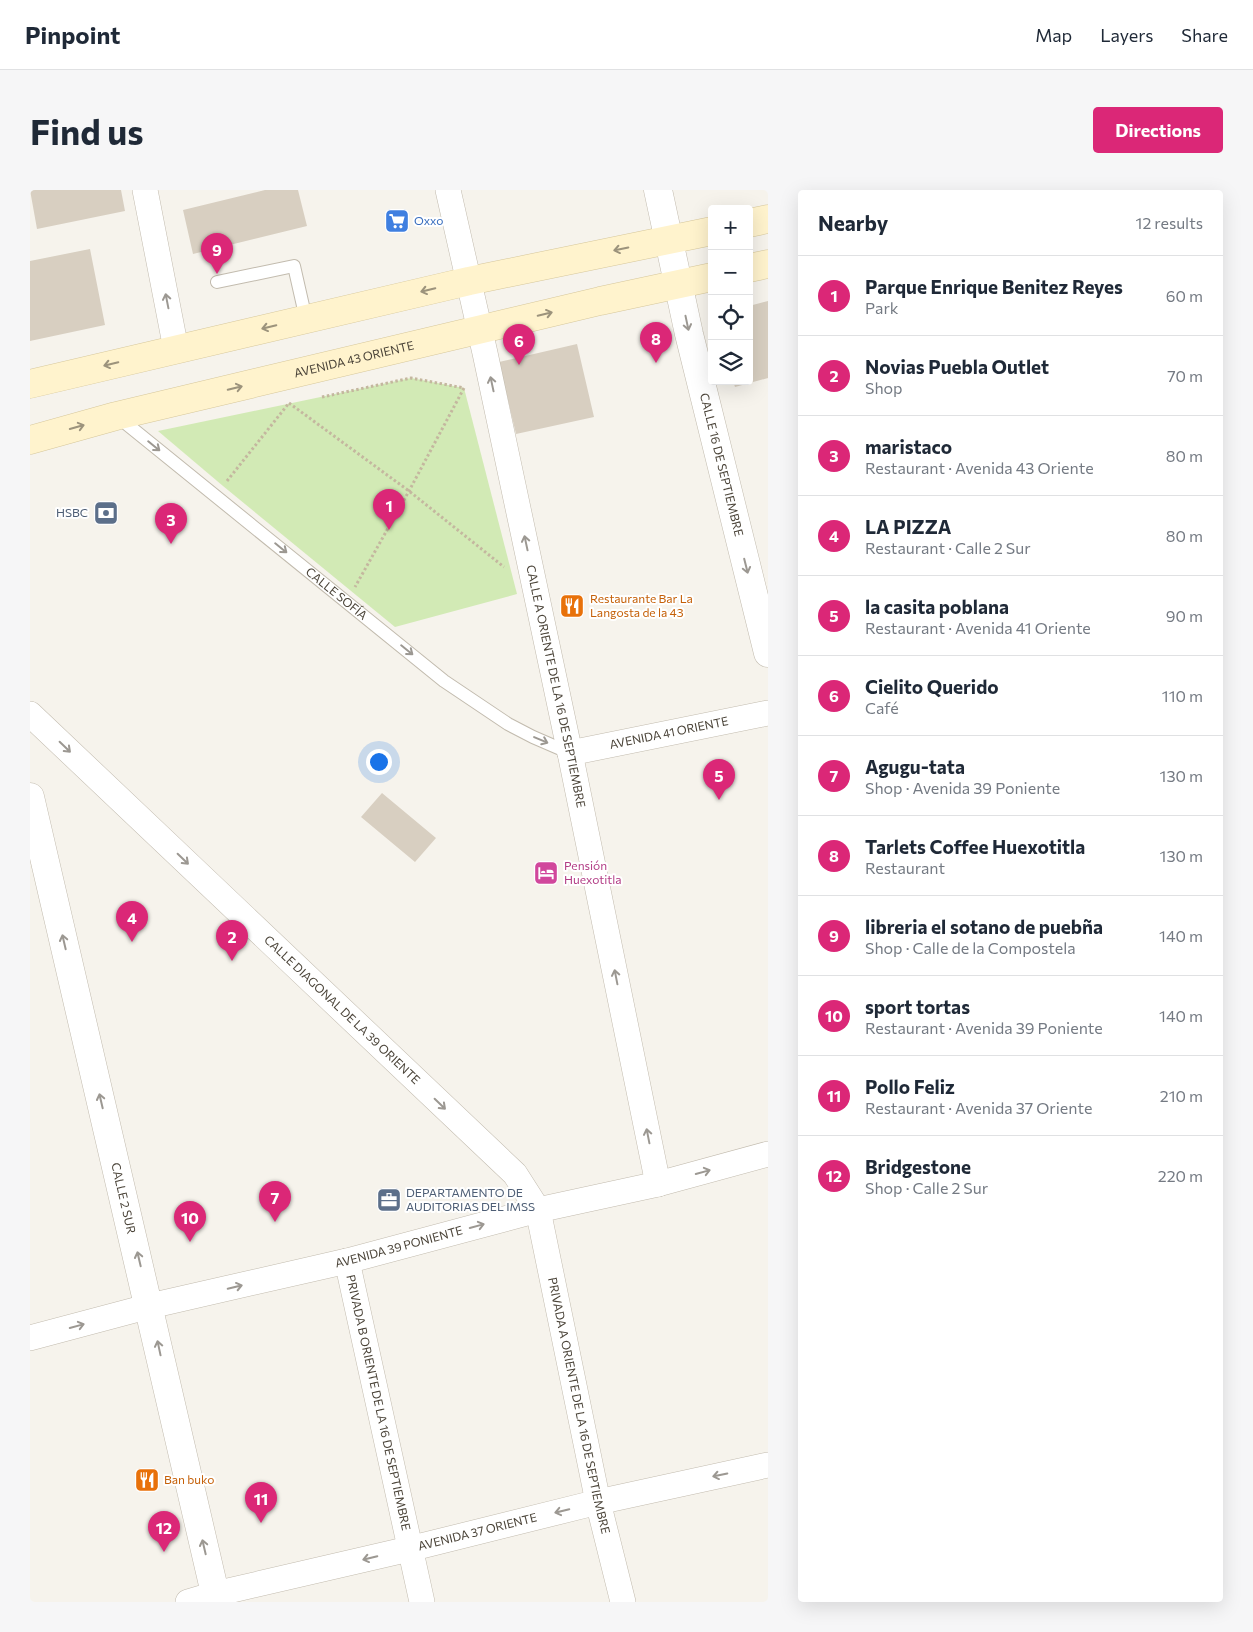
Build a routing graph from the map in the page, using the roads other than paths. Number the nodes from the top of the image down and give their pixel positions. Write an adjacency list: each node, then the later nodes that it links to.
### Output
1 (145, 190): 16 (street, one-way to 1)
2 (448, 190): 11 (street, CALLE A ORIENTE DE LA 16 DE SEPTIEMBRE)
3 (658, 190): 7 (street, CALLE 16 DE SEPTIEMBRE)
4 (768, 219): 5 (main road)
5 (753, 222)
6 (708, 232): 7 (main road)
7 (668, 239): 11 (main road, one-way to 11); 13 (street, CALLE 16 DE SEPTIEMBRE)
8 (768, 264): 9 (main road)
9 (753, 267)
10 (708, 278): 13 (main road, AVENIDA 43 ORIENTE)
11 (469, 281): 14 (main road, one-way to 14); 15 (street, CALLE A ORIENTE DE LA 16 DE SEPTIEMBRE)
12 (217, 282): 14 (lane)
13 (678, 284): 15 (main road, AVENIDA 43 ORIENTE, one-way to 13); 20 (street, CALLE 16 DE SEPTIEMBRE, one-way to 20)
14 (306, 319): 16 (main road, one-way to 16)
15 (480, 329): 18 (main road, AVENIDA 43 ORIENTE, one-way to 15); 23 (street, CALLE A ORIENTE DE LA 16 DE SEPTIEMBRE, one-way to 15)
16 (176, 349): 17 (main road, one-way to 17)
17 (30, 384)
18 (116, 416): 19 (main road, AVENIDA 43 ORIENTE, one-way to 18); 23 (lane, CALLE SOFÍA, one-way to 23)
19 (30, 440)
20 (768, 653)
21 (768, 713): 23 (street, AVENIDA 41 ORIENTE)
22 (30, 714): 27 (street, CALLE DIAGONAL DE LA 39 ORIENTE, one-way to 27)
23 (570, 753): 26 (street, CALLE A ORIENTE DE LA 16 DE SEPTIEMBRE, one-way to 23)
24 (30, 797): 29 (street, CALLE 2 SUR, one-way to 24)
25 (768, 1154): 26 (street, AVENIDA 39 PONIENTE, one-way to 25)
26 (658, 1184): 27 (street, AVENIDA 39 PONIENTE)
27 (538, 1210): 28 (street, AVENIDA 39 PONIENTE, one-way to 27); 32 (street, PRIVADA A ORIENTE DE LA 16 DE SEPTIEMBRE)
28 (347, 1261): 29 (street, AVENIDA 39 PONIENTE, one-way to 28); 33 (street, PRIVADA B ORIENTE DE LA 16 DE SEPTIEMBRE)
29 (150, 1306): 30 (street, AVENIDA 39 PONIENTE, one-way to 29); 34 (street, CALLE 2 SUR, one-way to 29)
30 (30, 1338)
31 (768, 1465): 32 (street, AVENIDA 37 ORIENTE, one-way to 32)
32 (598, 1502): 33 (street, AVENIDA 37 ORIENTE, one-way to 33); 37 (street, PRIVADA A ORIENTE DE LA 16 DE SEPTIEMBRE)
33 (409, 1549): 34 (street, AVENIDA 37 ORIENTE, one-way to 34); 36 (street, PRIVADA B ORIENTE DE LA 16 DE SEPTIEMBRE)
34 (216, 1598): 35 (street, AVENIDA 37 ORIENTE)
35 (188, 1602)
36 (422, 1602)
37 (623, 1602)

